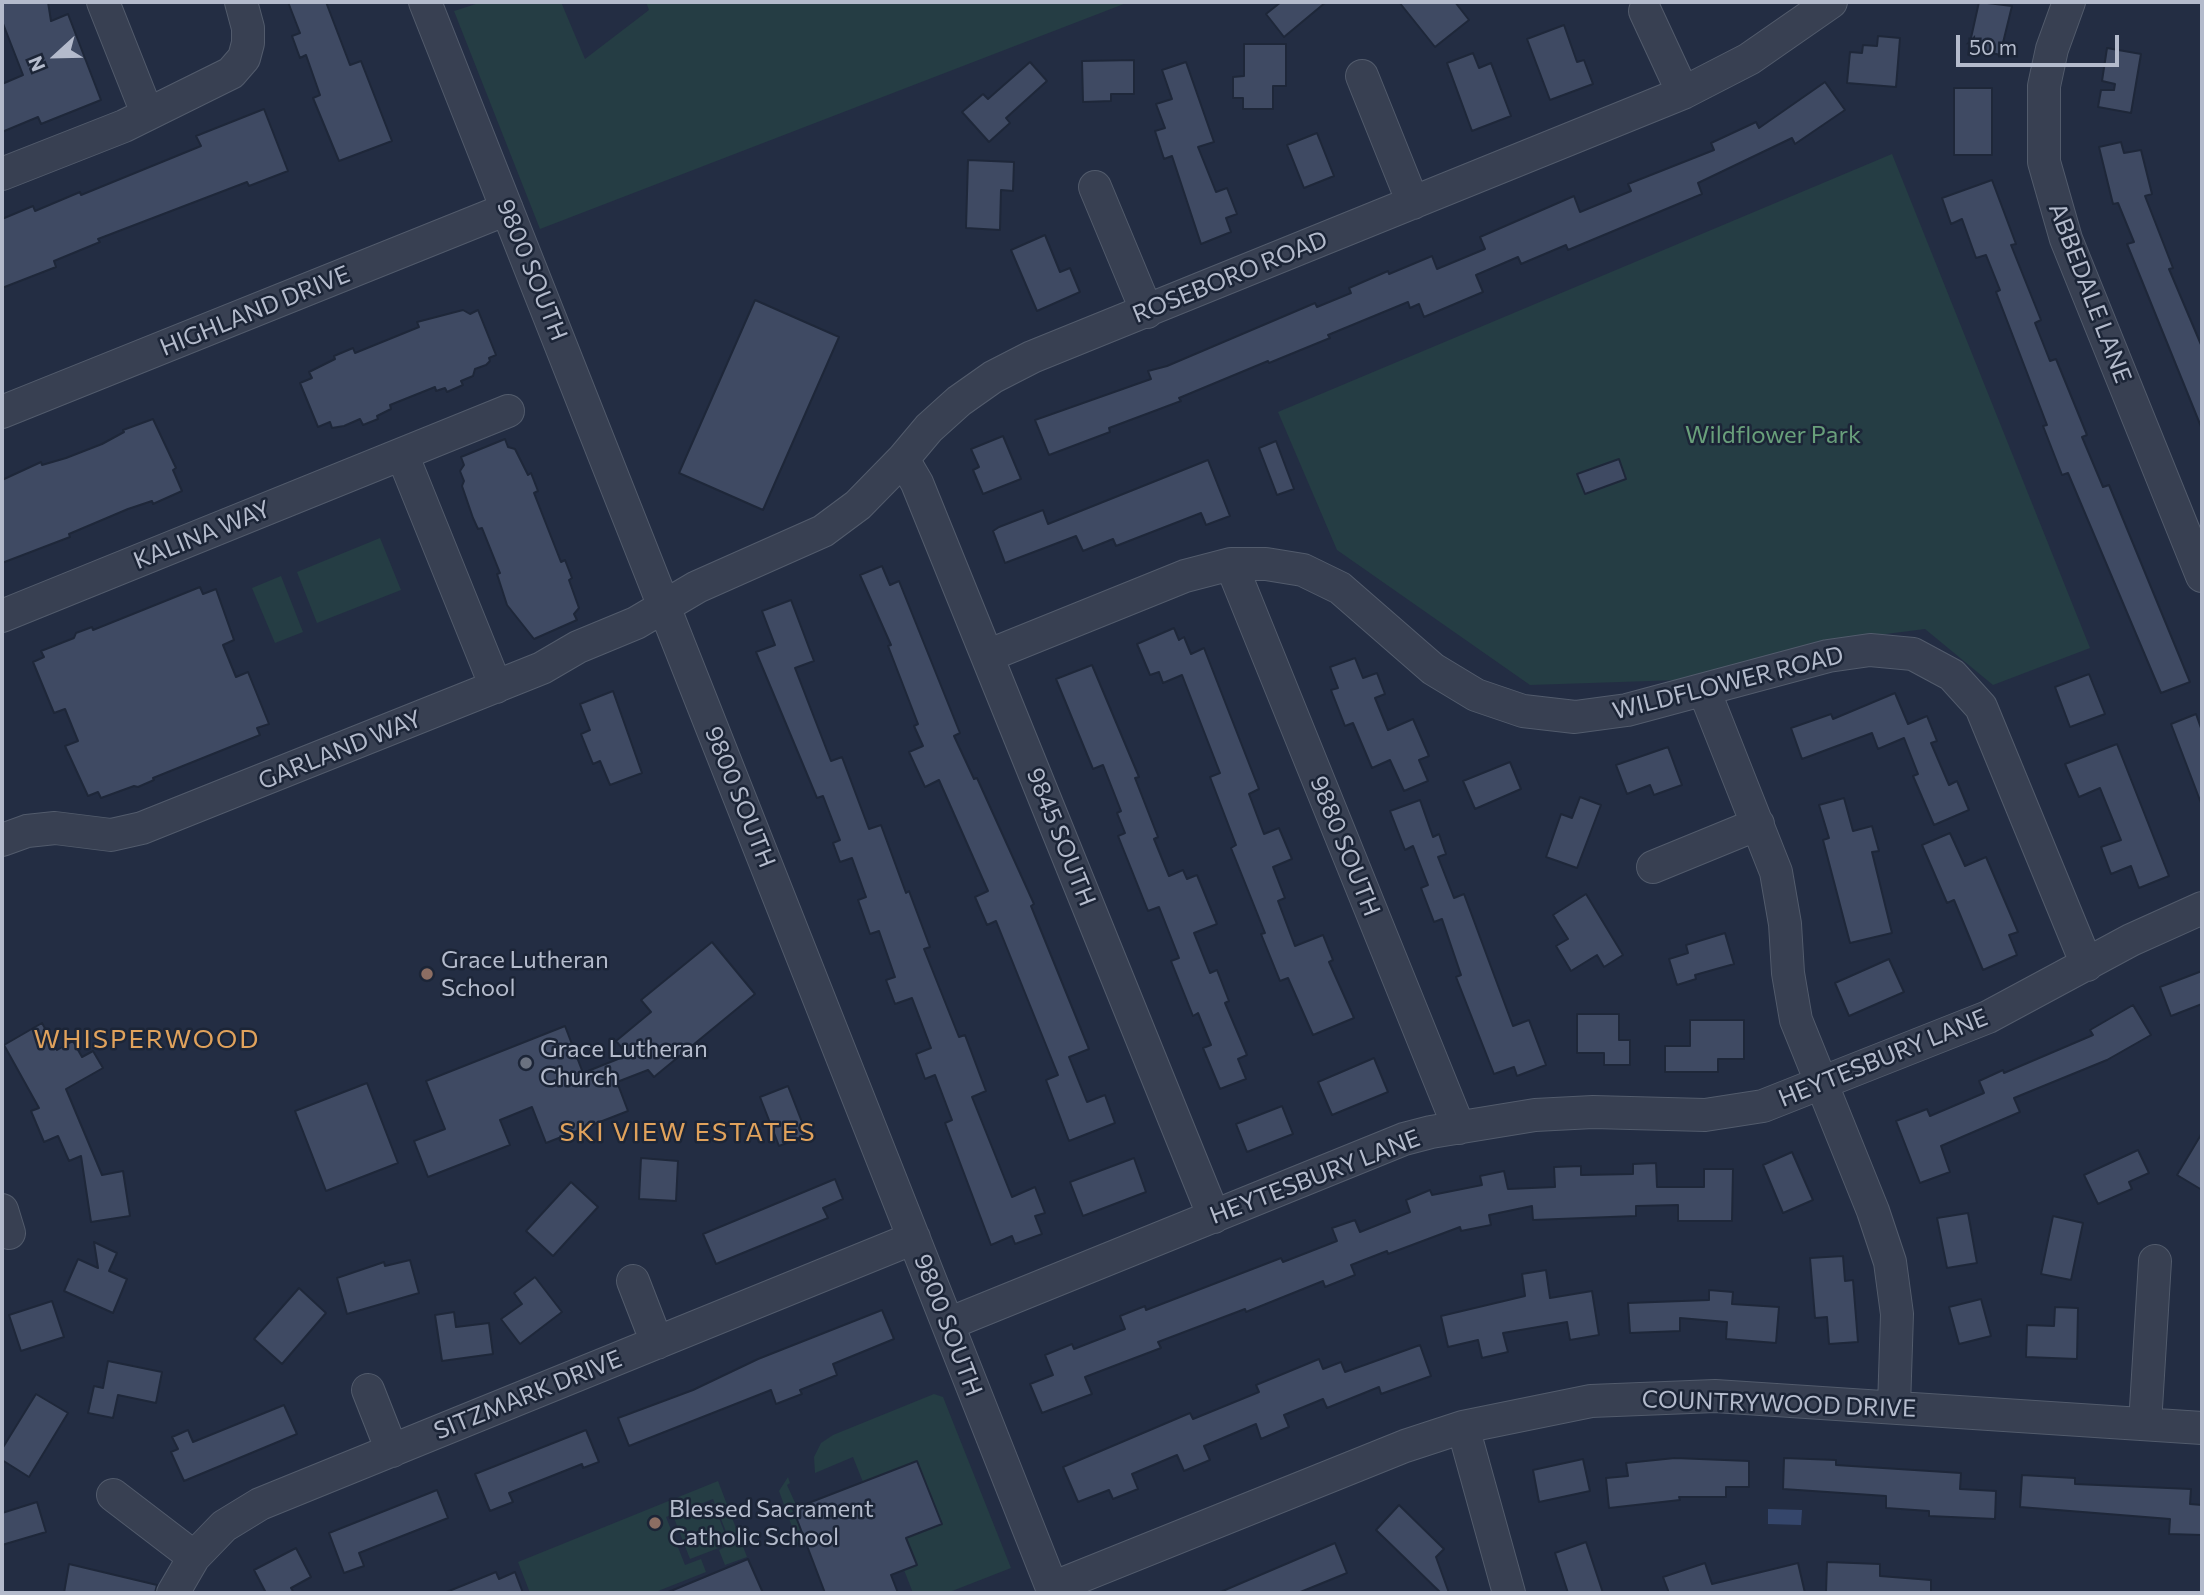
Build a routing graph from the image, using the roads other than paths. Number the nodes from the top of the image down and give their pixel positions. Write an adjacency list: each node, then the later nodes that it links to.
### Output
1 (103, 2): 9 (street)
2 (241, 2): 9 (street)
3 (425, 2): 13 (street, 9800 SOUTH)
4 (1831, 2): 8 (street, ROSEBORO ROAD)
5 (2069, 2): 20 (street, ABBEDALE LANE)
6 (1645, 11): 8 (street)
7 (1362, 76): 12 (street)
8 (1683, 93): 12 (street, ROSEBORO ROAD)
9 (147, 113): 10 (street)
10 (2, 174)
11 (1095, 187): 14 (street)
12 (1413, 202): 14 (street, ROSEBORO ROAD)
13 (507, 209): 16 (street, HIGHLAND DRIVE); 21 (street, 9800 SOUTH)
14 (1147, 312): 18 (street, ROSEBORO ROAD)
15 (508, 411): 17 (street, KALINA WAY)
16 (2, 412)
17 (402, 454): 22 (street, KALINA WAY); 24 (street)
18 (903, 459): 21 (street, ROSEBORO ROAD); 23 (street, 9845 SOUTH)
19 (1231, 565): 23 (street, WILDFLOWER ROAD); 25 (street, WILDFLOWER ROAD); 32 (street, 9880 SOUTH)
20 (2202, 576)
21 (665, 606): 24 (street, GARLAND WAY); 34 (street, 9800 SOUTH)
22 (2, 616)
23 (987, 656): 33 (street, 9845 SOUTH)
24 (496, 687): 27 (street, GARLAND WAY)
25 (1704, 691): 26 (street); 30 (street, WILDFLOWER ROAD)
26 (1758, 824): 28 (street); 31 (street)
27 (2, 840)
28 (1654, 867)
29 (2202, 908): 30 (street, HEYTESBURY LANE)
30 (2087, 965): 31 (street, HEYTESBURY LANE)
31 (1821, 1085): 32 (street, HEYTESBURY LANE); 40 (street)
32 (1459, 1128): 33 (street, HEYTESBURY LANE)
33 (1214, 1217): 37 (street, HEYTESBURY LANE)
34 (914, 1238): 37 (street, 9800 SOUTH); 38 (street, SITZMARK DRIVE)
35 (2155, 1261): 41 (street)
36 (633, 1281): 38 (street)
37 (948, 1324): 47 (street, 9800 SOUTH)
38 (657, 1343): 44 (street, SITZMARK DRIVE)
39 (368, 1390): 44 (street)
40 (1894, 1407): 41 (street, COUNTRYWOOD DRIVE); 42 (street, COUNTRYWOOD DRIVE)
41 (2145, 1424): 43 (street, COUNTRYWOOD DRIVE)
42 (1463, 1426): 47 (street, COUNTRYWOOD DRIVE); 49 (street)
43 (2202, 1428)
44 (392, 1451): 46 (street, SITZMARK DRIVE)
45 (113, 1495): 46 (street)
46 (194, 1557): 48 (street, SITZMARK DRIVE)
47 (1053, 1590)
48 (173, 1593)
49 (1509, 1593)

